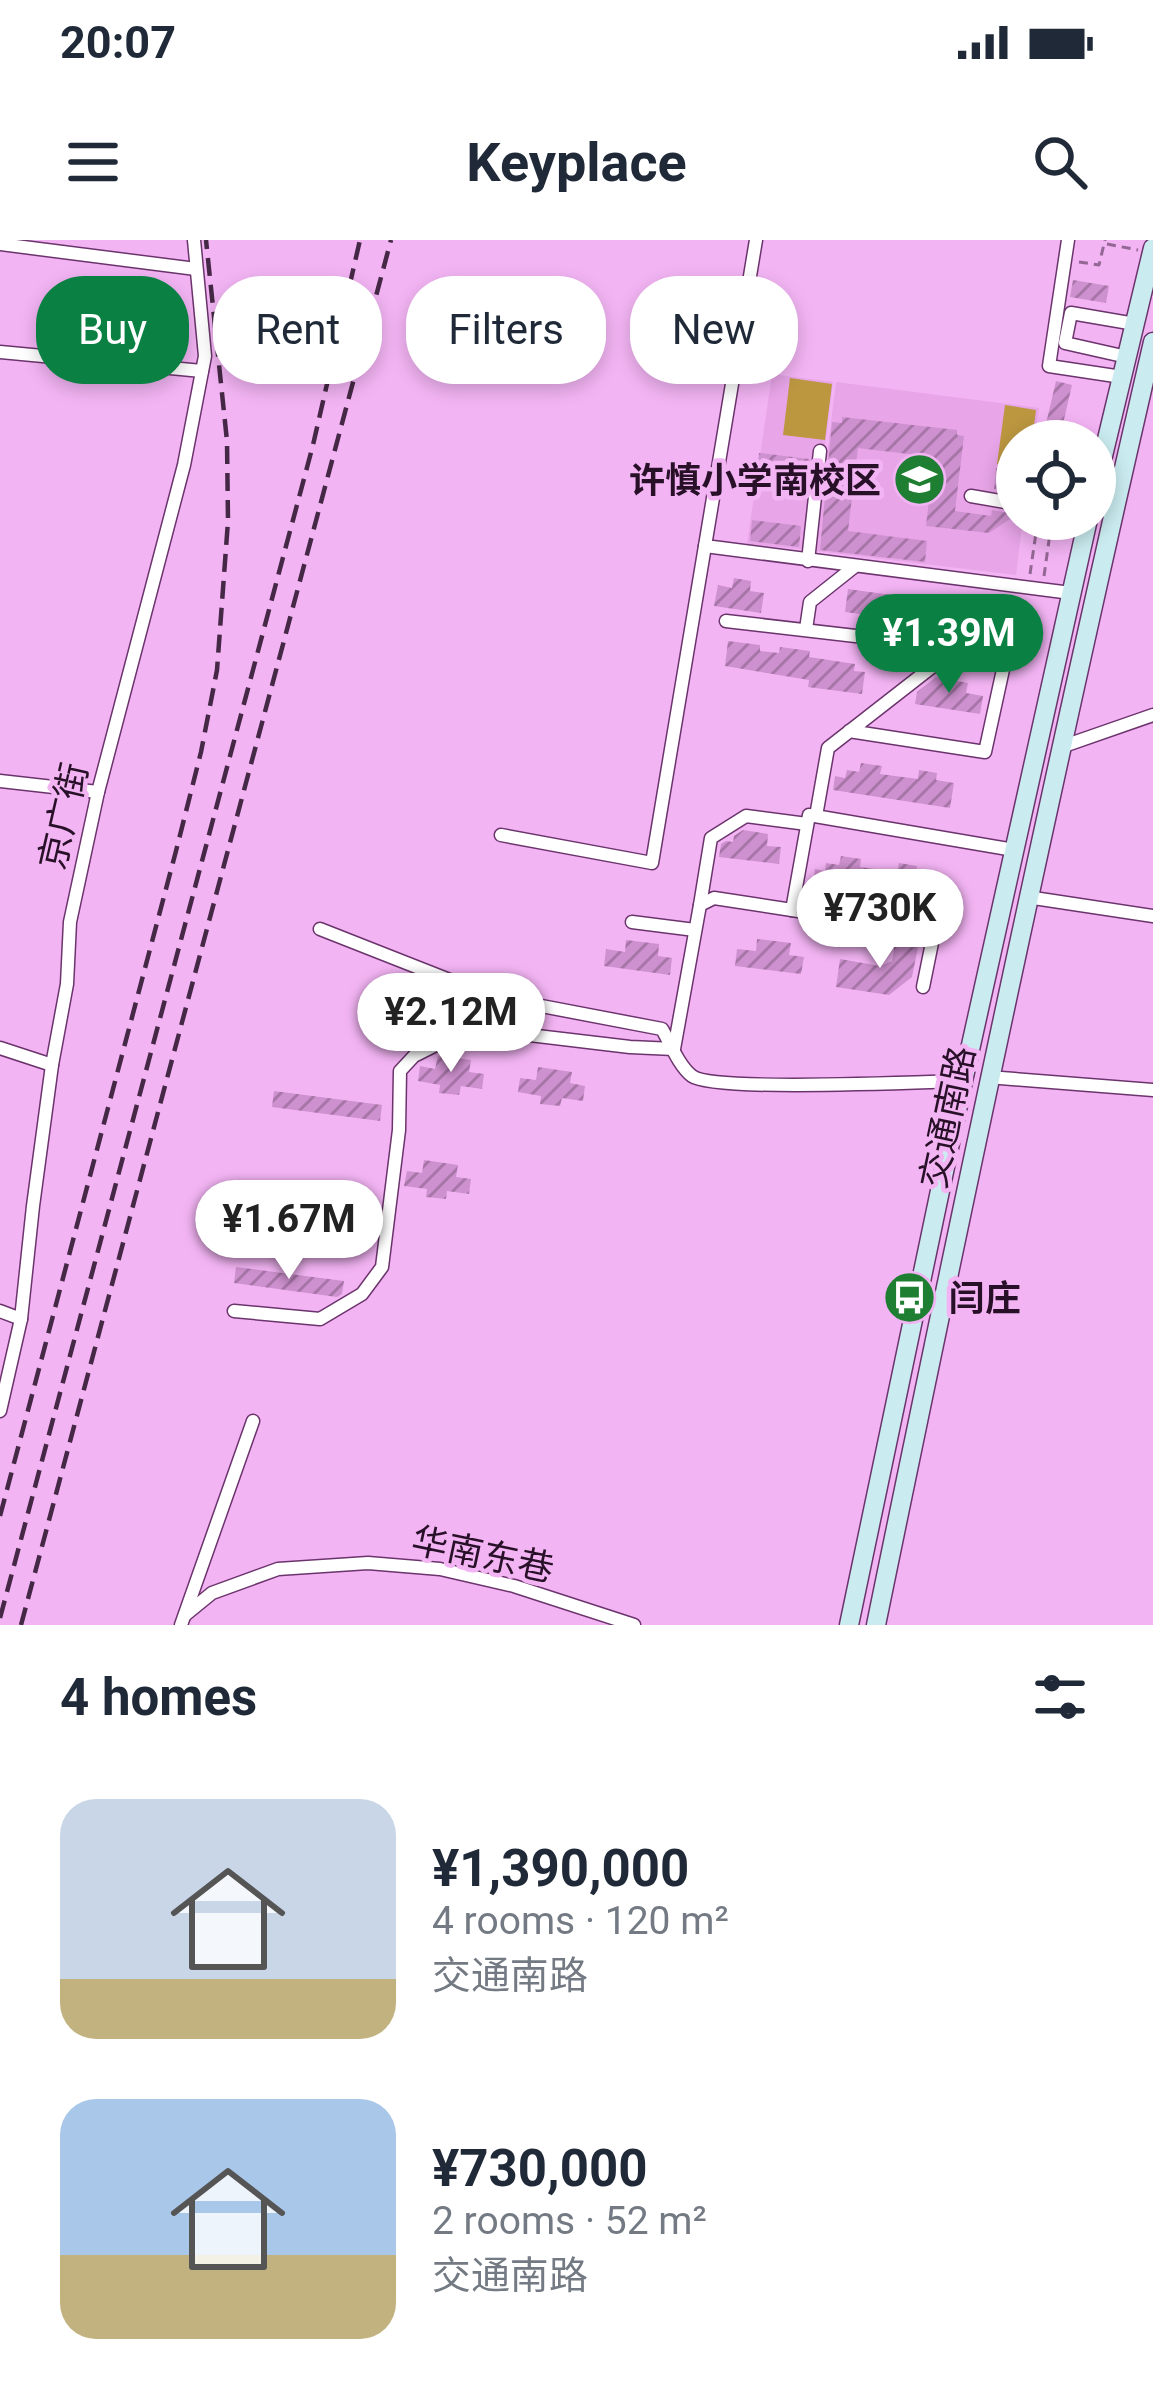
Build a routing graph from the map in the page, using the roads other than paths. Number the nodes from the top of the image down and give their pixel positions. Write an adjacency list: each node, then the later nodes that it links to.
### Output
1 (194, 240): 6 (street, 京广街)
2 (756, 240): 19 (street)
3 (1068, 240): 12 (street)
4 (0, 244): 6 (street)
5 (1152, 250): 7 (main road)
6 (196, 269): 11 (street, 京广街)
7 (1135, 324): 10 (main road); 10 (street)
8 (1153, 343): 16 (main road, 交通南路)
9 (0, 352): 11 (street)
10 (1127, 357): 12 (main road)
11 (202, 371): 30 (street, 京广街)
12 (1122, 377): 13 (main road)
13 (1112, 420)
14 (820, 451): 20 (street)
15 (971, 496): 17 (street)
16 (1117, 497): 28 (main road, 交通南路)
17 (996, 500)
18 (1083, 540): 22 (main road, 交通南路)
19 (705, 546): 20 (street); 32 (street)
20 (808, 561): 21 (street)
21 (854, 567): 22 (street); 24 (street)
22 (1071, 593): 33 (main road, 交通南路)
23 (726, 622): 24 (street)
24 (806, 629): 25 (street)
25 (890, 640)
26 (1153, 715): 28 (street)
27 (849, 731): 27 (street); 31 (street)
28 (1060, 748): 34 (main road, 交通南路)
29 (0, 781): 30 (street)
30 (98, 792): 44 (street, 京广街)
31 (812, 820): 33 (street); 35 (street); 36 (street)
32 (501, 835)
33 (1014, 850): 46 (main road, 交通南路)
34 (1027, 897): 37 (street); 45 (main road, 交通南路)
35 (700, 905): 36 (street); 40 (street)
36 (793, 910): 41 (street)
37 (1153, 916)
38 (632, 922): 40 (street)
39 (320, 929): 43 (street)
40 (695, 930): 43 (street)
41 (923, 987)
42 (0, 1048): 44 (street)
43 (674, 1049): 46 (street); 49 (street)
44 (52, 1065): 50 (street, 京广街)
45 (988, 1077): 46 (main road); 47 (street); 56 (main road, 交通南路)
46 (963, 1081): 55 (main road, 交通南路)
47 (1153, 1090)
48 (0, 1311): 50 (street)
49 (234, 1311)
50 (21, 1318): 51 (street, 京广街)
51 (0, 1411)
52 (253, 1420): 53 (street)
53 (183, 1620): 54 (street, 华南东巷)
54 (634, 1625)
55 (849, 1625)
56 (876, 1625)

